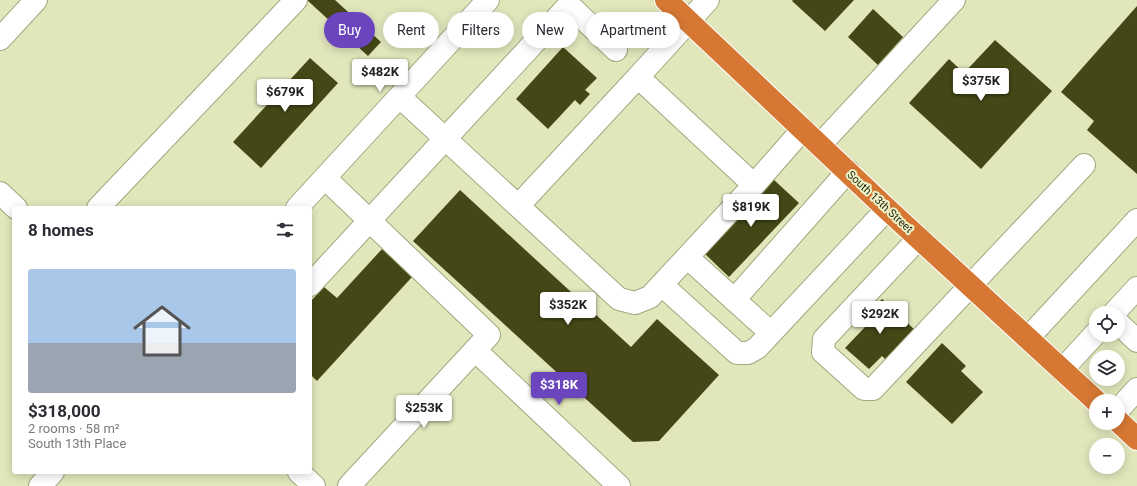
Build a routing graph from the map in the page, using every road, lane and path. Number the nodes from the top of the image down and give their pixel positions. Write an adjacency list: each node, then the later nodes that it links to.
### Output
1 (36, 0): 8 (street)
2 (296, 0): 21 (street)
3 (488, 0): 11 (street)
4 (666, 0): 7 (highway, South 13th Street)
5 (708, 0): 7 (street)
6 (954, 0): 14 (street)
7 (689, 21): 10 (street); 12 (highway, South 13th Street)
8 (0, 39)
9 (616, 50): 13 (street)
10 (638, 77): 18 (street); 23 (street)
11 (400, 97): 13 (street); 17 (street)
12 (803, 129): 14 (highway, South 13th Street); 18 (street)
13 (446, 139): 23 (street); 26 (street)
14 (820, 145): 16 (highway, South 13th Street)
15 (1084, 165): 31 (street)
16 (848, 171): 24 (highway, South 13th Street); 33 (street)
17 (325, 178): 22 (street); 26 (street)
18 (754, 185): 28 (street)
19 (0, 193): 20 (street)
20 (14, 206)
21 (100, 206)
22 (299, 206)
23 (518, 206): 30 (street)
24 (887, 208): 27 (highway, South 13th Street); 36 (street)
25 (1137, 220): 37 (street)
26 (370, 221): 29 (street); 40 (street)
27 (919, 238): 31 (highway, South 13th Street); 31 (street)
28 (687, 257): 30 (street); 33 (street)
29 (312, 283)
30 (662, 285): 36 (street)
31 (972, 286): 37 (highway, South 13th Street)
32 (1137, 288): 34 (street)
33 (734, 300): 36 (street)
34 (1120, 306)
35 (1125, 330): 39 (street)
36 (771, 333)
37 (1028, 338): 41 (highway, South 13th Street)
38 (1089, 341): 41 (street)
39 (1137, 341)
40 (475, 350): 51 (street); 52 (street)
41 (1062, 370): 43 (highway, South 13th Street)
42 (1137, 389): 44 (street)
43 (1089, 395)
44 (1125, 402)
45 (1125, 428): 46 (highway)
46 (1137, 439)
47 (51, 474): 49 (street)
48 (301, 474): 50 (street)
49 (40, 486)
50 (314, 486)
51 (349, 486)
52 (619, 486)

